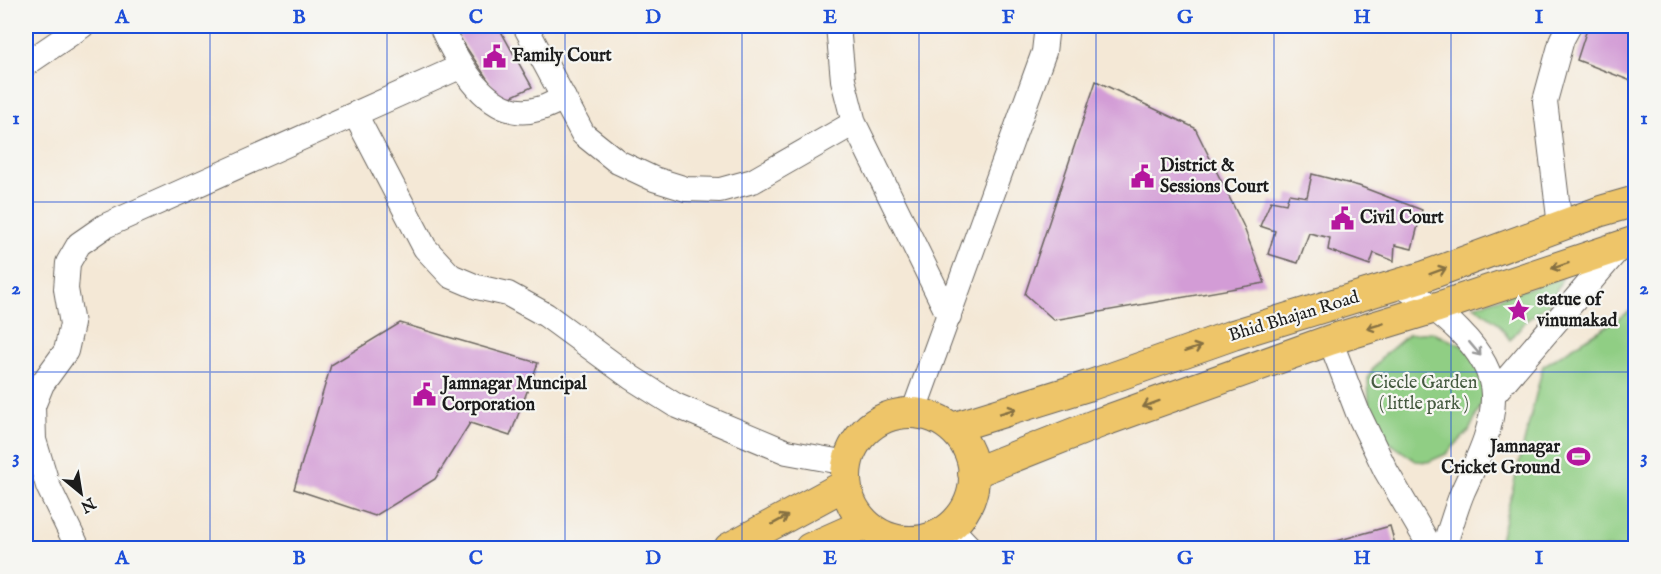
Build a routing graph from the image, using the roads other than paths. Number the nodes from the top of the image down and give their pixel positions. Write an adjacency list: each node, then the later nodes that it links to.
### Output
1 (68, 26): 8 (street)
2 (82, 26): 9 (street)
3 (441, 26): 10 (street)
4 (525, 26): 11 (street)
5 (838, 26): 13 (street)
6 (1047, 26): 19 (street)
7 (1569, 26): 15 (street)
8 (26, 50)
9 (26, 64)
10 (462, 66): 11 (street); 12 (street)
11 (564, 98): 13 (street)
12 (355, 114): 24 (street); 28 (street)
13 (854, 123): 19 (street)
14 (1635, 201): 15 (main road, Bhid Bhajan Road)
15 (1560, 226): 17 (main road, Bhid Bhajan Road, one-way to 15)
16 (1628, 243): 18 (main road, Bhid Bhajan Road, one-way to 18); 21 (street)
17 (1400, 284): 18 (street); 23 (main road, Bhid Bhajan Road, one-way to 17)
18 (1435, 308): 20 (main road, Bhid Bhajan Road, one-way to 20); 21 (street, one-way to 21)
19 (949, 316): 22 (street)
20 (1330, 340): 25 (main road, Bhid Bhajan Road, one-way to 25); 32 (street)
21 (1493, 395): 33 (street)
22 (913, 413): 23 (main road); 24 (main road)
23 (952, 428): 25 (main road)
24 (846, 473): 26 (main road); 29 (main road, one-way to 24)
25 (973, 473): 27 (main road)
26 (864, 524): 27 (main road); 30 (main road)
27 (950, 526): 31 (street)
28 (78, 549)
29 (729, 549)
30 (810, 549)
31 (970, 549)
32 (1431, 549)
33 (1446, 549)

